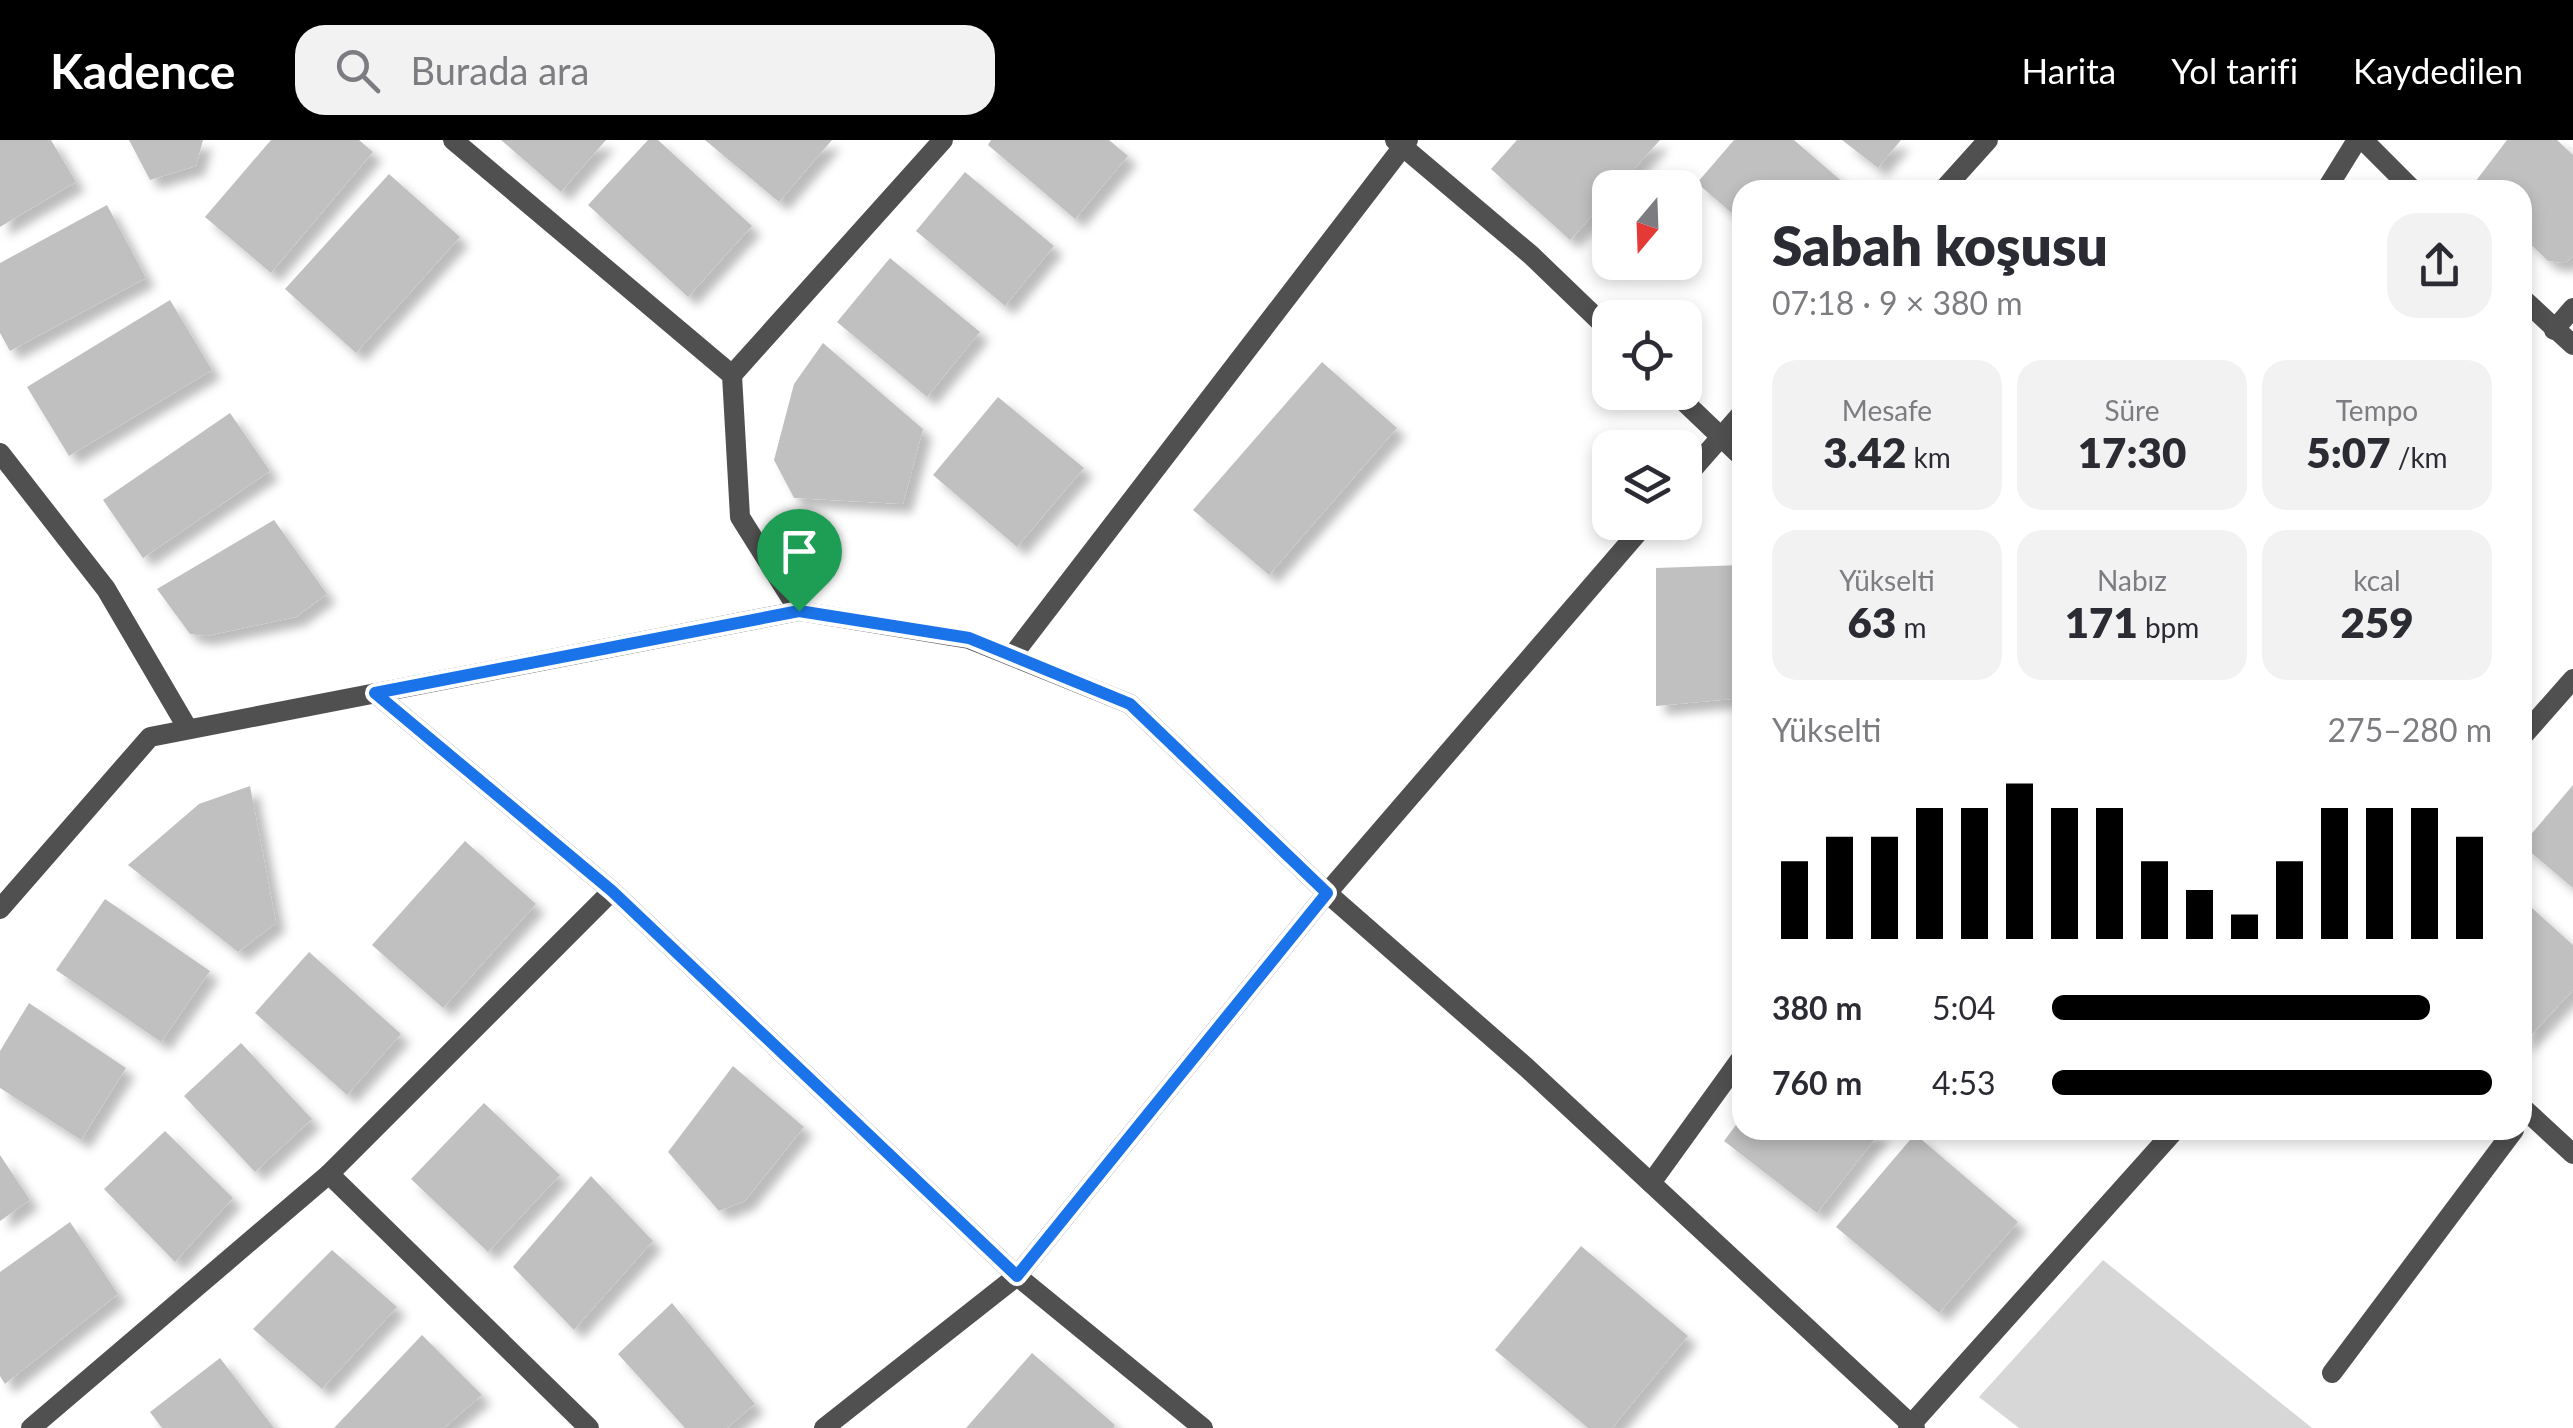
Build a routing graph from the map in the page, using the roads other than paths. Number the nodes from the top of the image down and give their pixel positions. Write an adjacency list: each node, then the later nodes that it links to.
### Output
1 (453, 140): 14 (street)
2 (943, 140): 14 (street)
3 (1988, 140): 6 (street)
4 (2360, 140): 7 (street); 8 (street)
5 (1402, 142): 11 (street); 23 (street)
6 (1952, 180)
7 (2333, 180)
8 (2402, 180)
9 (2532, 308): 12 (street)
10 (2573, 308): 12 (street)
11 (1592, 314)
12 (2554, 330): 13 (street)
13 (2573, 346)
14 (732, 375): 22 (street)
15 (1692, 410): 17 (street)
16 (1732, 424): 17 (street)
17 (1720, 438): 18 (street); 20 (street)
18 (1732, 448)
19 (0, 454): 27 (street)
20 (1702, 459)
21 (1631, 540): 29 (street)
22 (799, 611): 23 (street); 25 (street)
23 (1012, 656): 29 (street)
24 (2573, 679): 26 (street)
25 (375, 693): 27 (street); 28 (street)
26 (2532, 726)
27 (188, 729): 30 (street)
28 (612, 891): 36 (street); 38 (street)
29 (1327, 893): 37 (street); 38 (street)
30 (0, 909)
31 (1732, 1072): 37 (street)
32 (2532, 1119): 35 (street)
33 (2165, 1140): 40 (street)
34 (2507, 1140): 39 (street)
35 (2573, 1154)
36 (328, 1174): 41 (street); 42 (street)
37 (1651, 1182): 40 (street)
38 (1017, 1276): 43 (street); 44 (street)
39 (2332, 1373)
40 (1911, 1427)
41 (31, 1428)
42 (589, 1428)
43 (824, 1428)
44 (1203, 1428)

